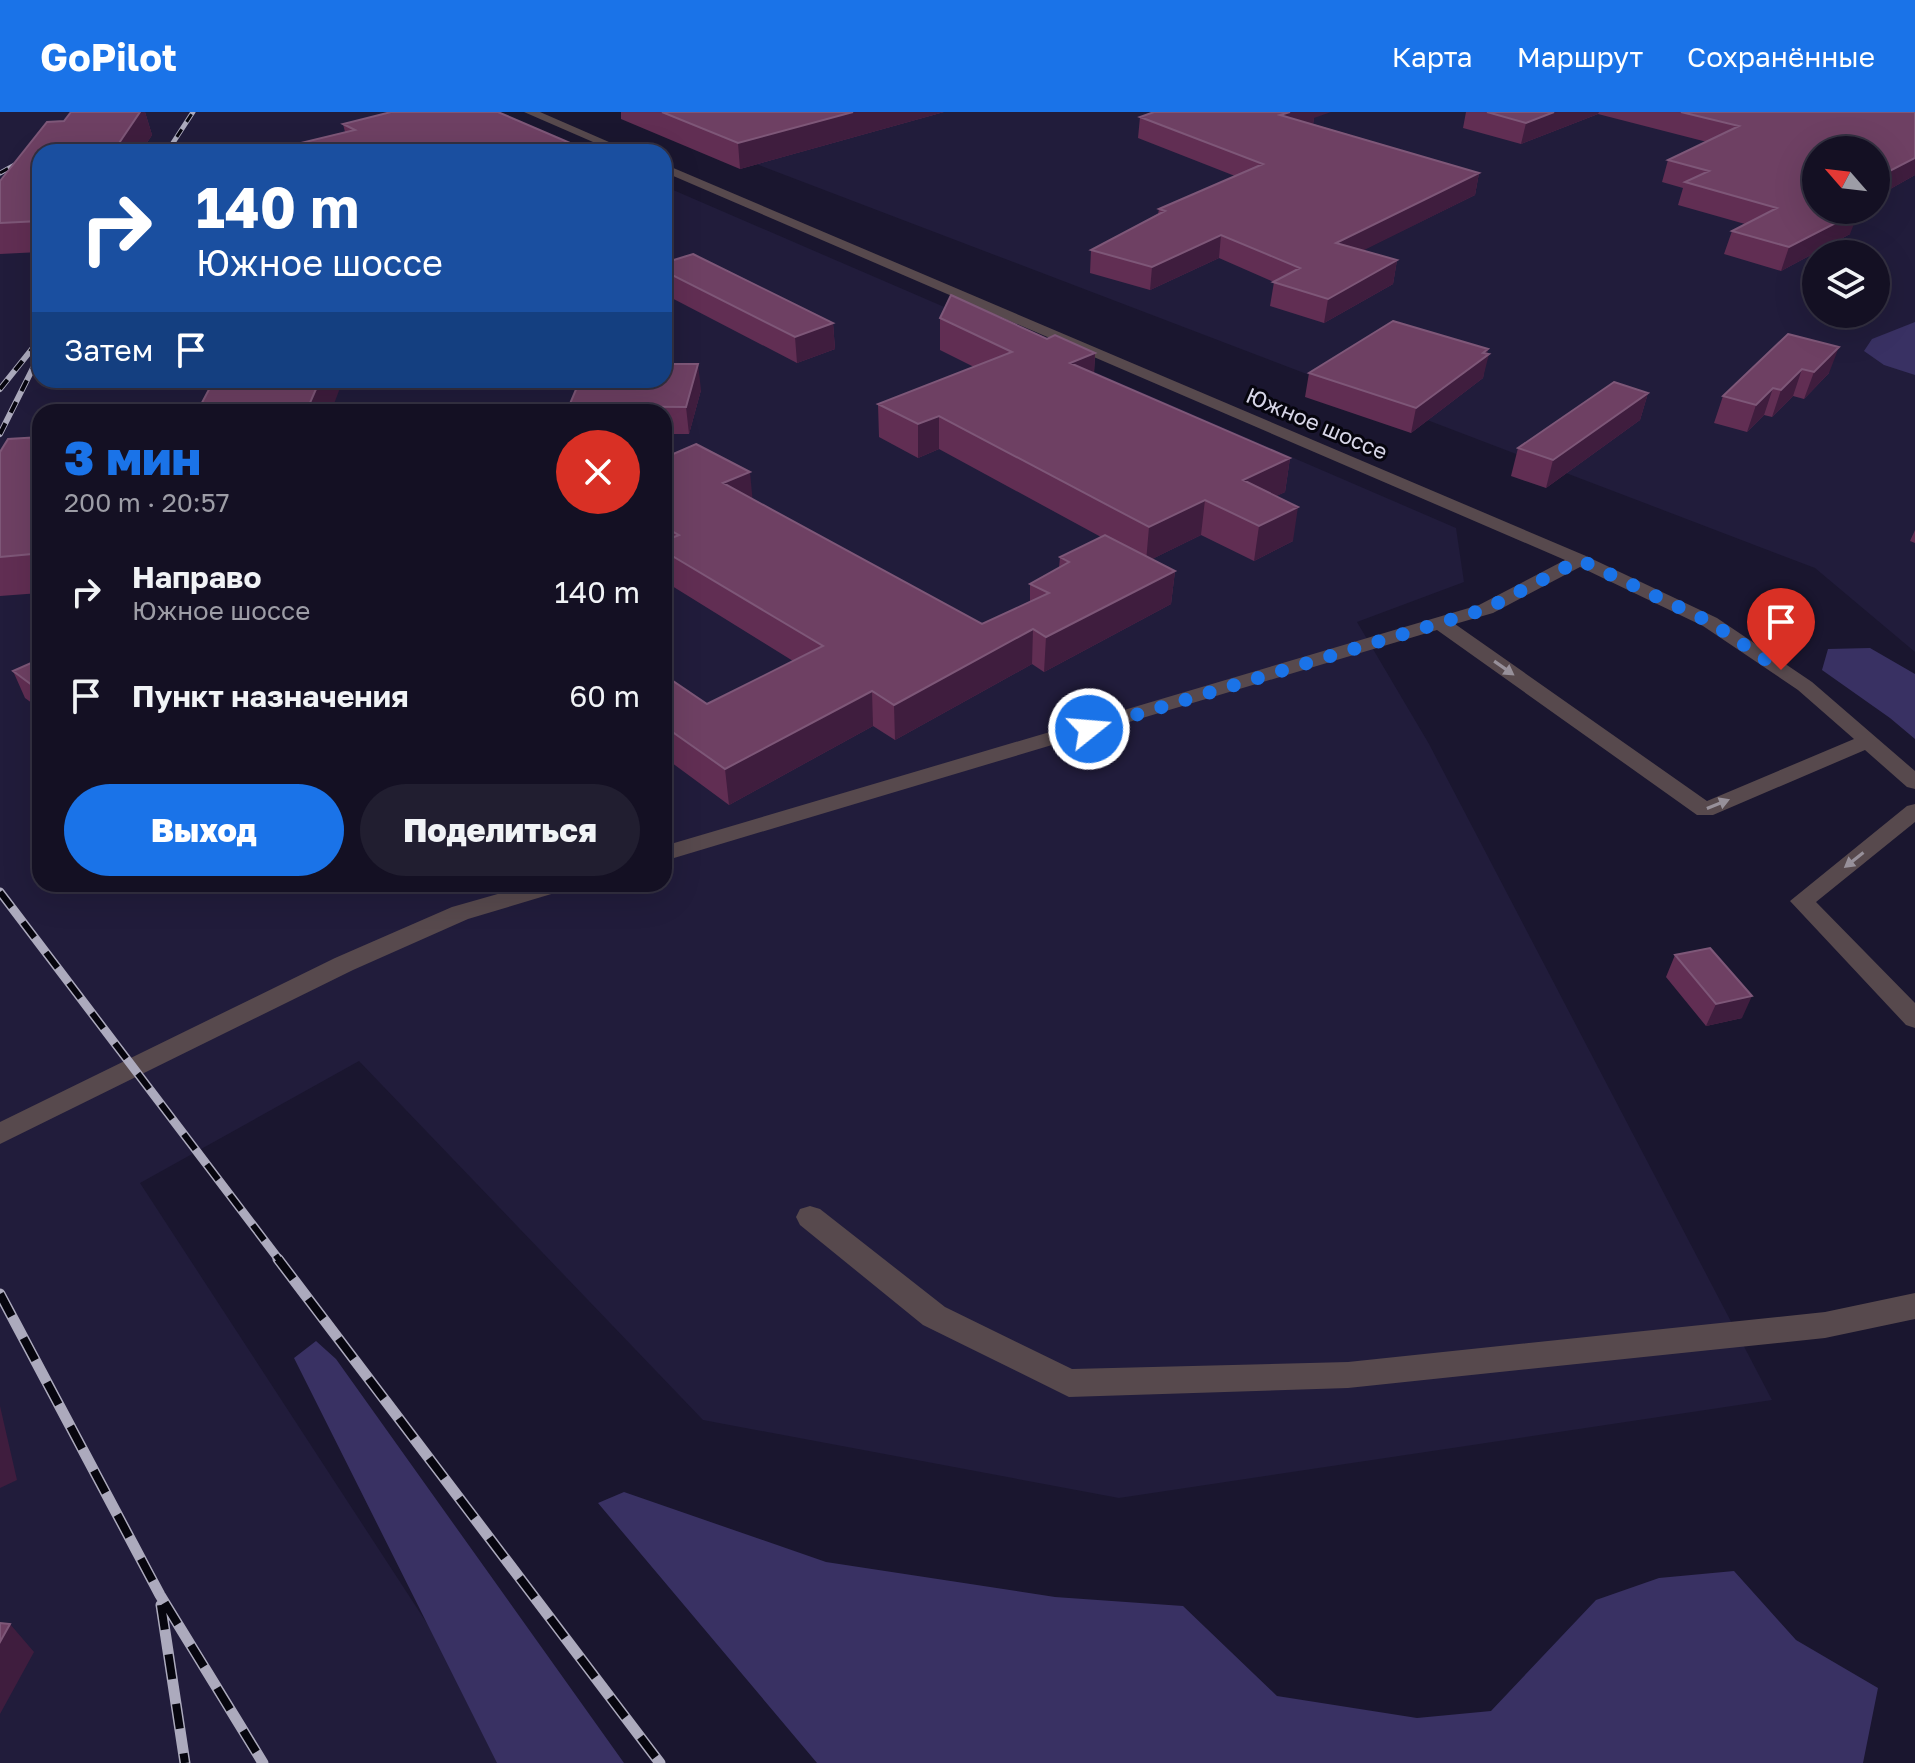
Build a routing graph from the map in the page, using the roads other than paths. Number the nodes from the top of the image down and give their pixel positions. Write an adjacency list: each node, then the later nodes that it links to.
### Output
1 (530, 112): 2 (street)
2 (607, 144)
3 (672, 171): 4 (street, Южное шоссе)
4 (1580, 560): 5 (street); 6 (street, Южное шоссе)
5 (1440, 623): 6 (street, one-way to 6); 9 (street)
6 (1868, 741): 7 (street, Южное шоссе)
7 (1915, 782)
8 (1915, 811): 11 (street, one-way to 11)
9 (672, 852)
10 (532, 892): 12 (street)
11 (1915, 1019)
12 (0, 1134)
13 (810, 1217): 14 (street)
14 (1915, 1306)

